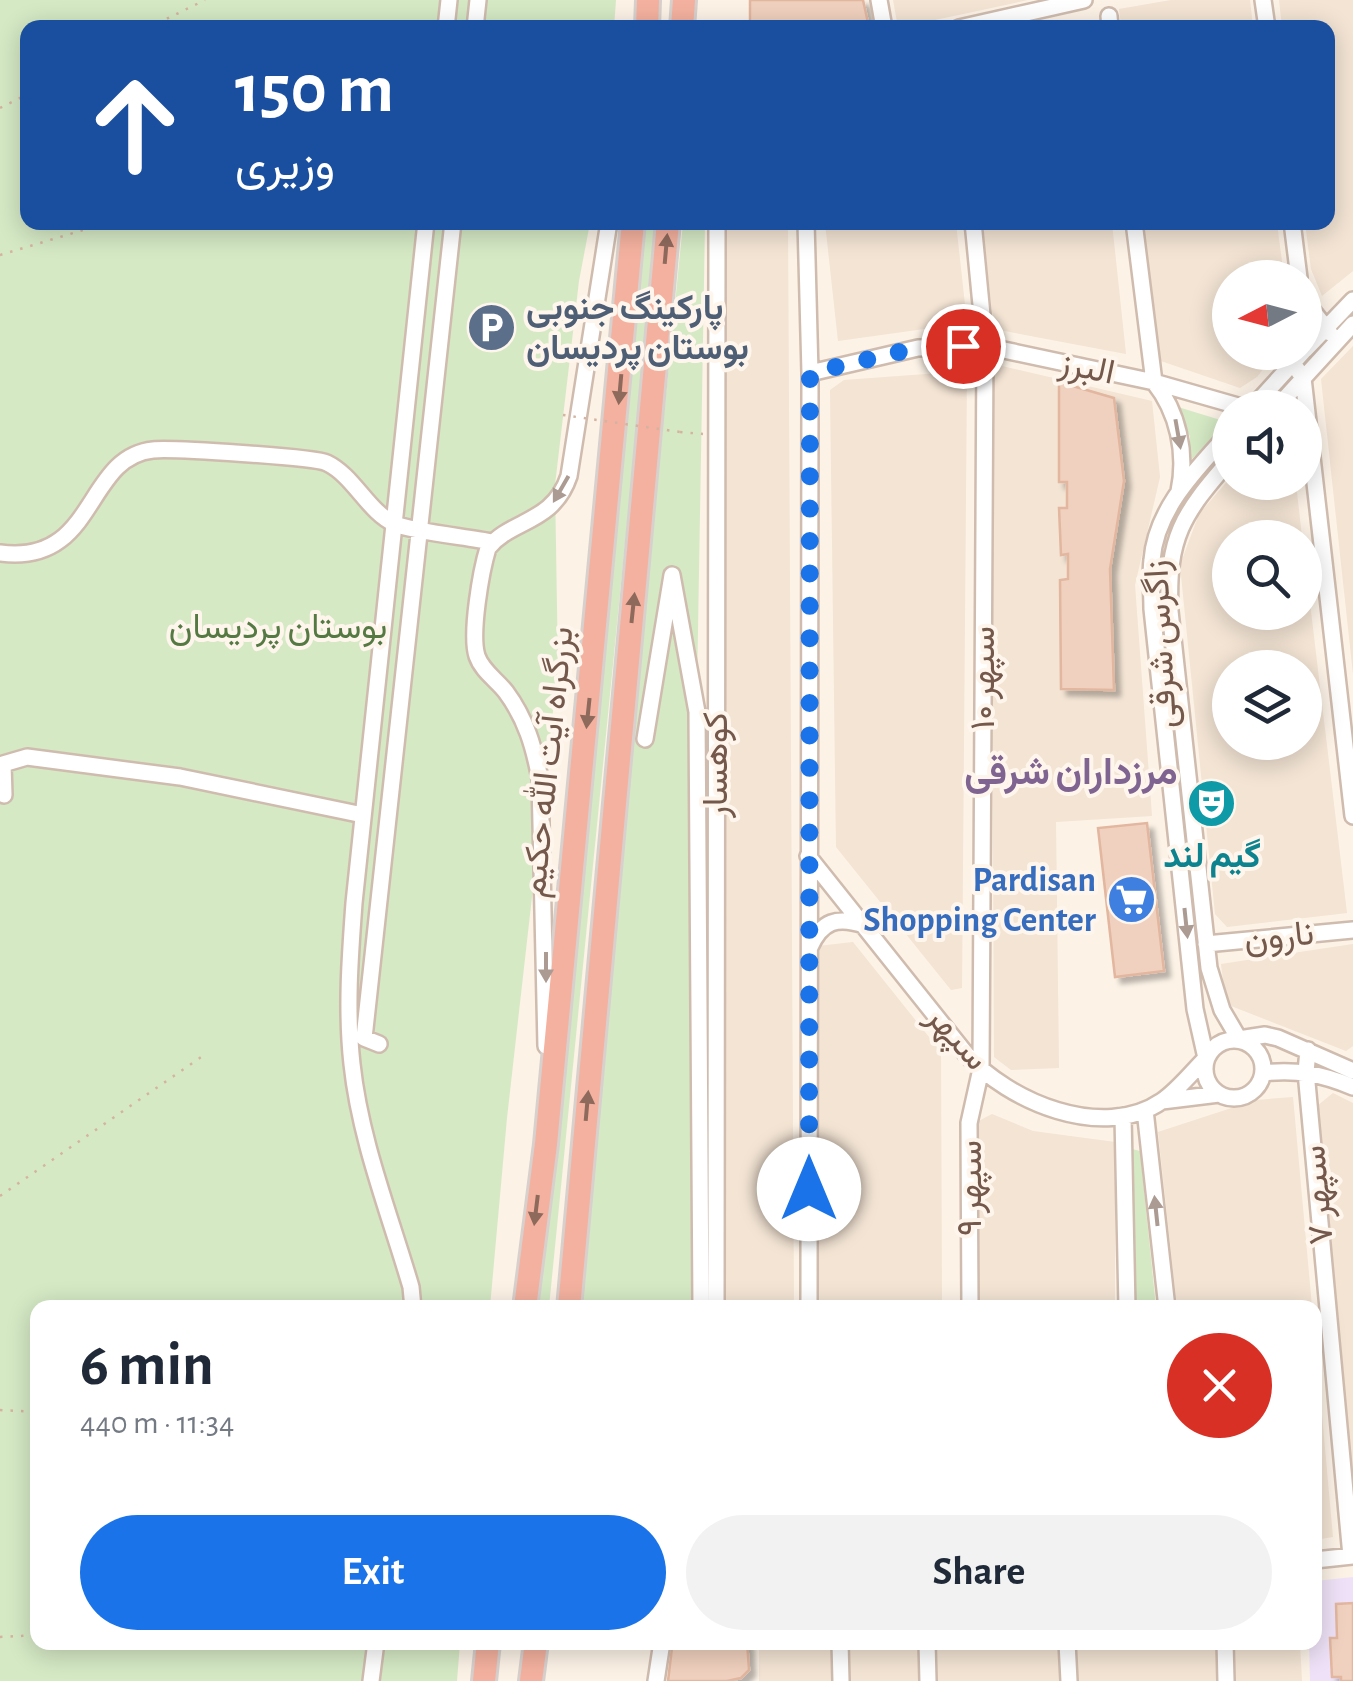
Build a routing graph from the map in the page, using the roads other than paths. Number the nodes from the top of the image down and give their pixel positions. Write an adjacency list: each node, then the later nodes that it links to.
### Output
1 (1084, 0): 2 (street)
2 (1034, 5): 3 (street)
3 (985, 20)
4 (425, 230): 32 (street)
5 (452, 230): 33 (street)
6 (608, 230): 34 (street, one-way to 34)
7 (633, 230): 61 (highway, بزرگراه آیت الله حکیم, one-way to 61)
8 (667, 230): 64 (highway, بزرگراه آیت الله حکیم, one-way to 8)
9 (716, 230): 66 (street, کوهسار)
10 (806, 230): 23 (street)
11 (974, 230): 20 (street, سپهر ۱۰)
12 (1135, 230): 25 (street)
13 (1293, 230): 14 (street)
14 (1297, 260)
15 (1353, 300): 18 (street, البرز)
16 (1322, 322): 18 (street)
17 (1353, 324): 18 (street, البرز)
18 (1332, 335): 19 (street, البرز); 24 (street, البرز)
19 (1322, 341)
20 (986, 346): 23 (street, البرز); 25 (street, البرز); 52 (street, سپهر ۱۰)
21 (1285, 370): 26 (street, البرز)
22 (1302, 370): 24 (street)
23 (810, 373): 41 (street)
24 (1303, 378): 27 (street, البرز); 36 (street)
25 (1154, 382): 28 (street, البرز); 31 (street, one-way to 31)
26 (1266, 390)
27 (1292, 390)
28 (1212, 398)
29 (1212, 453): 31 (street, زاگرس شرقی)
30 (1212, 482): 44 (street, زاگرس شرقی)
31 (1179, 492): 47 (street, زاگرس شرقی, one-way to 47)
32 (394, 524): 33 (street); 35 (street); 39 (street)
33 (420, 528): 34 (street); 49 (street)
34 (492, 542): 61 (street, one-way to 61)
35 (0, 554)
36 (1346, 694): 40 (street)
37 (645, 739): 65 (street)
38 (4, 795): 39 (street)
39 (363, 815): 62 (street)
40 (1353, 816)
41 (808, 856): 42 (street, سپهر); 45 (street)
42 (864, 926): 45 (street); 52 (street, سپهر)
43 (1353, 930): 44 (street, نارون)
44 (1206, 944): 46 (street, زاگرس شرقی)
45 (808, 951): 67 (street)
46 (1218, 999): 47 (street); 48 (street, زاگرس شرقی)
47 (1195, 1009): 51 (street, زاگرس شرقی)
48 (1238, 1040): 50 (street); 51 (street); 55 (street)
49 (378, 1044)
50 (1308, 1050): 53 (street); 54 (street, سپهر ۷)
51 (1206, 1058): 57 (street); 58 (street)
52 (980, 1069): 60 (street, سپهر); 68 (street, سپهر ۹)
53 (1353, 1071)
54 (1306, 1072): 55 (street); 56 (street); 71 (street, سپهر ۷)
55 (1262, 1073): 57 (street)
56 (1353, 1087)
57 (1218, 1094): 58 (street)
58 (1162, 1101): 59 (street, سپهر)
59 (1144, 1110): 60 (street, سپهر); 70 (street, one-way to 59)
60 (1123, 1116): 69 (street)
61 (546, 1144): 63 (highway, بزرگراه آیت الله حکیم, one-way to 63)
62 (412, 1300)
63 (526, 1300)
64 (569, 1300)
65 (701, 1300)
66 (716, 1300)
67 (809, 1300)
68 (970, 1300)
69 (1127, 1300)
70 (1166, 1300)
71 (1352, 1556): 72 (street)
72 (1322, 1559)
73 (375, 1650): 82 (street)
74 (487, 1650): 83 (highway)
75 (537, 1650): 84 (highway)
76 (539, 1650): 85 (highway)
77 (661, 1650): 86 (street)
78 (840, 1650): 87 (street)
79 (927, 1650): 88 (street)
80 (1067, 1650): 89 (street)
81 (1225, 1650): 90 (street)
82 (370, 1681)
83 (484, 1681)
84 (531, 1681)
85 (540, 1681)
86 (656, 1681)
87 (841, 1681)
88 (928, 1681)
89 (1069, 1681)
90 (1226, 1681)

